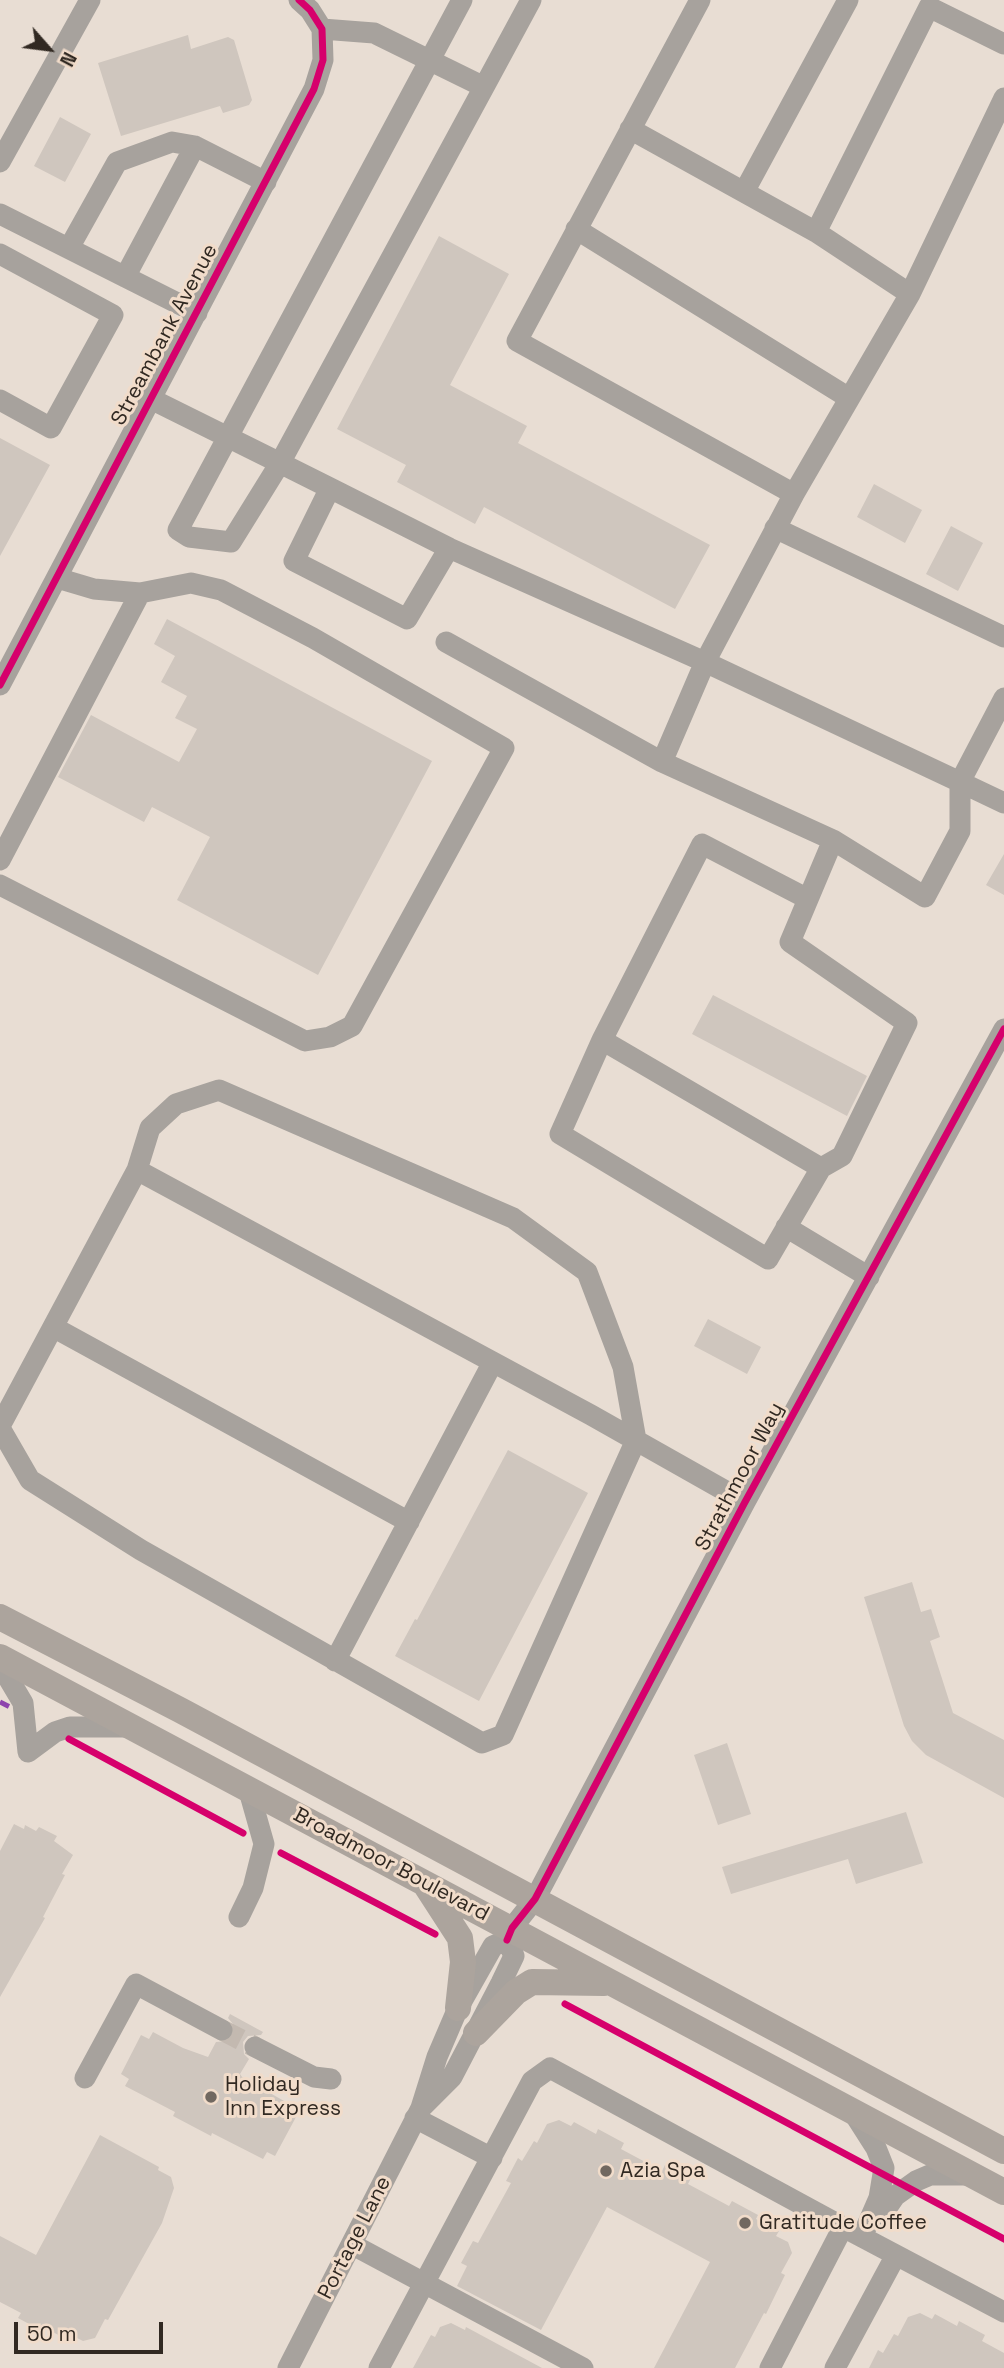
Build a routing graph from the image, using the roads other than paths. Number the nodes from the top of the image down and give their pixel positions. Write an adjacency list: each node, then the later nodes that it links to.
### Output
1 (90, 0): 15 (street)
2 (299, 0): 8 (street)
3 (462, 0): 10 (street)
4 (531, 0): 11 (street)
5 (700, 0): 13 (street)
6 (848, 0): 17 (street)
7 (922, 3): 9 (street); 20 (street)
8 (322, 29): 10 (street); 16 (street, Streambank Avenue)
9 (1004, 44)
10 (429, 60): 11 (street); 29 (street)
11 (484, 87): 30 (street)
12 (1004, 97): 24 (street)
13 (630, 129): 17 (street); 19 (street)
14 (195, 146): 16 (street); 21 (street); 23 (street)
15 (0, 162)
16 (266, 182): 25 (street, Streambank Avenue)
17 (744, 192): 20 (street)
18 (3, 223): 21 (street)
19 (576, 229): 26 (street); 32 (street)
20 (816, 232): 24 (street)
21 (69, 248): 23 (street)
22 (0, 254): 28 (street)
23 (125, 277): 25 (street)
24 (910, 294): 26 (street)
25 (197, 313): 27 (street, Streambank Avenue)
26 (849, 398): 32 (street)
27 (151, 399): 29 (street); 35 (street, Streambank Avenue)
28 (0, 400)
29 (228, 437): 30 (street); 30 (street)
30 (281, 463): 31 (street)
31 (330, 488): 34 (street); 34 (street)
32 (794, 494): 33 (street)
33 (775, 528): 37 (street); 39 (street)
34 (449, 548): 39 (street)
35 (57, 578): 36 (street); 40 (street, Streambank Avenue)
36 (140, 593): 46 (street); 47 (street)
37 (1004, 637)
38 (446, 642): 42 (street)
39 (705, 662): 42 (street); 43 (street)
40 (1, 681)
41 (1004, 698): 43 (street)
42 (662, 762): 45 (street)
43 (960, 782): 44 (street); 45 (street)
44 (1004, 803)
45 (833, 840): 48 (street)
46 (0, 860)
47 (0, 885)
48 (808, 899): 50 (street); 51 (street)
49 (1004, 1029): 54 (street, Strathmoor Way)
50 (602, 1040): 51 (street); 53 (street)
51 (821, 1168): 53 (street)
52 (137, 1170): 55 (street); 56 (street); 58 (street)
53 (786, 1227): 54 (street)
54 (869, 1277): 59 (street, Strathmoor Way)
55 (53, 1327): 57 (street); 60 (street)
56 (493, 1362): 58 (street); 60 (street)
57 (0, 1427): 63 (street)
58 (636, 1440): 59 (street); 63 (street)
59 (746, 1502): 68 (street, Strathmoor Way)
60 (409, 1522): 63 (street)
61 (0, 1617): 68 (main road, Broadmoor Boulevard)
62 (0, 1657): 65 (main road, Broadmoor Boulevard)
63 (335, 1661)
64 (0, 1664): 65 (street)
65 (132, 1727): 66 (main road, Broadmoor Boulevard)
66 (249, 1791): 67 (main road, Broadmoor Boulevard); 69 (street)
67 (424, 1883): 70 (main road, Broadmoor Boulevard); 72 (main road)
68 (535, 1899): 70 (street, Strathmoor Way); 80 (main road, Broadmoor Boulevard)
69 (239, 1917)
70 (510, 1934): 71 (main road, Broadmoor Boulevard); 72 (street, Portage Lane); 74 (street, Portage Lane)
71 (611, 1983): 74 (main road); 78 (main road, Broadmoor Boulevard)
72 (458, 2008): 79 (street, Portage Lane)
73 (222, 2030): 76 (street)
74 (476, 2033): 79 (street, Portage Lane)
75 (255, 2047): 77 (street)
76 (85, 2078)
77 (331, 2079)
78 (853, 2112): 82 (main road, Broadmoor Boulevard); 84 (street)
79 (418, 2113): 81 (street); 86 (street, Portage Lane)
80 (1004, 2151)
81 (492, 2158): 85 (street); 88 (street)
82 (973, 2175): 83 (main road, Broadmoor Boulevard); 84 (street)
83 (1004, 2192)
84 (872, 2218): 85 (street)
85 (853, 2232): 87 (street); 93 (street)
86 (353, 2245): 88 (street); 90 (street, Portage Lane)
87 (896, 2255): 89 (street); 94 (street)
88 (424, 2283): 91 (street); 92 (street)
89 (1004, 2312)
90 (288, 2368)
91 (379, 2368)
92 (583, 2368)
93 (770, 2368)
94 (835, 2368)

